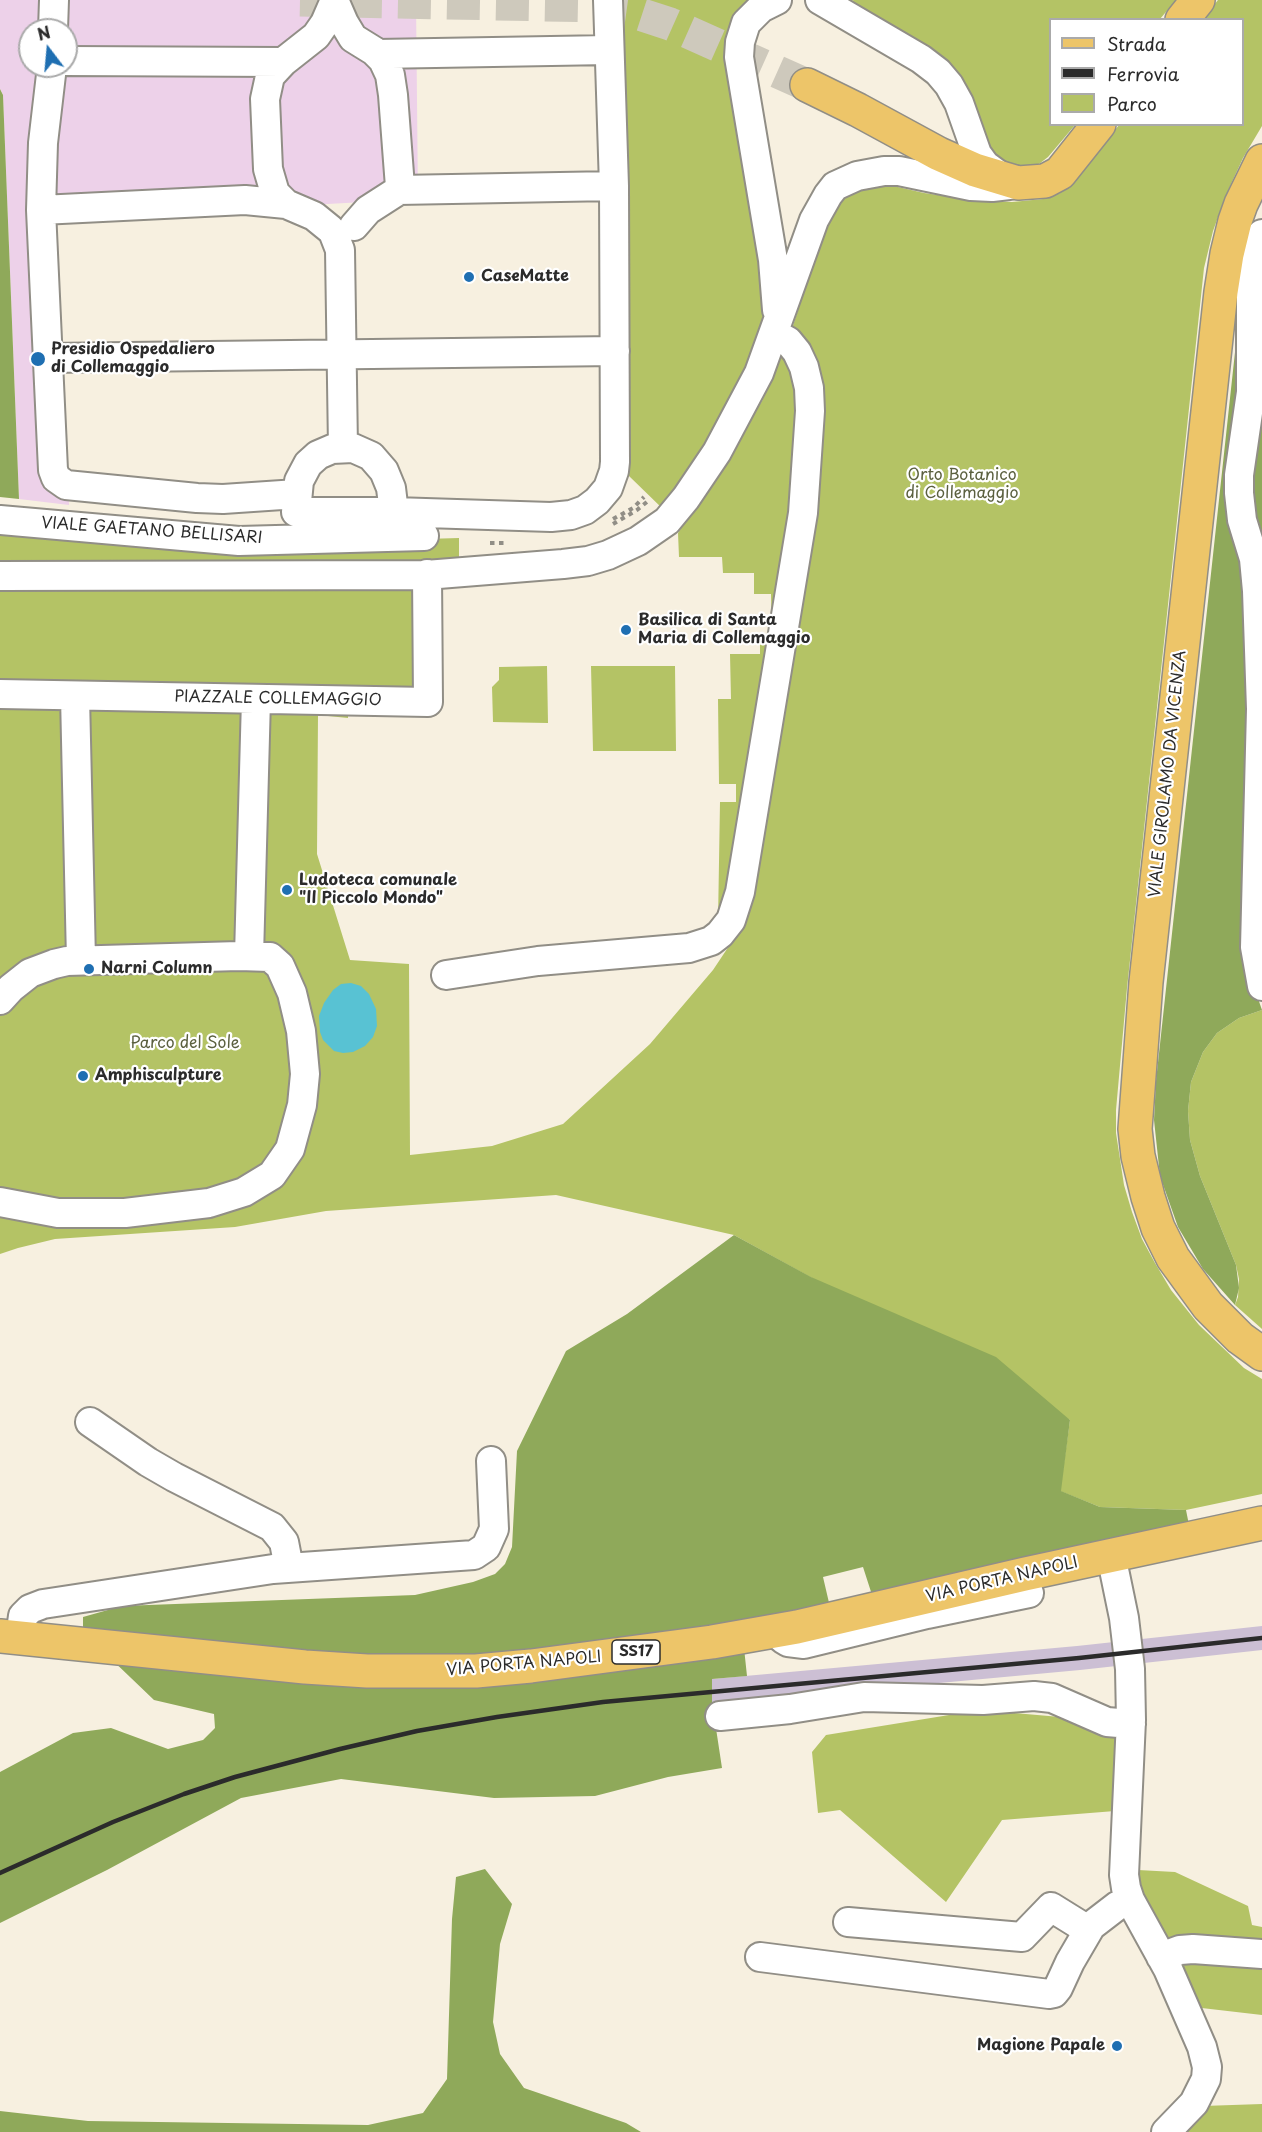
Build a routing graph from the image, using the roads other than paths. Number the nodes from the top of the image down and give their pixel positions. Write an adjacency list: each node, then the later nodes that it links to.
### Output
1 (54, 0): 7 (street)
2 (334, 0): 9 (street); 11 (street)
3 (608, 0): 10 (street, VIALE GAETANO BELLISARI)
4 (777, 0): 21 (street)
5 (1198, 0): 8 (main road)
6 (826, 1): 17 (street)
7 (53, 18)
8 (1184, 18)
9 (369, 49): 10 (street); 11 (street); 19 (street)
10 (609, 50): 18 (street, VIALE GAETANO BELLISARI)
11 (293, 55): 12 (street); 20 (street)
12 (78, 61)
13 (51, 78): 22 (street)
14 (807, 85): 17 (main road)
15 (1097, 126): 17 (main road)
16 (1262, 161): 45 (main road, VIALE GIROLAMO DA VICENZA)
17 (1012, 182): 23 (street)
18 (614, 186): 19 (street); 27 (street, VIALE GAETANO BELLISARI)
19 (398, 190): 24 (street)
20 (286, 204): 22 (street); 24 (street)
21 (764, 206): 23 (street); 26 (street)
22 (41, 210): 29 (street)
23 (810, 230): 26 (street)
24 (341, 234): 28 (street)
25 (1262, 234): 42 (street)
26 (776, 331): 34 (street); 41 (street)
27 (615, 351): 28 (street); 33 (street, VIALE GAETANO BELLISARI)
28 (341, 355): 29 (street); 30 (street)
29 (47, 358): 31 (street)
30 (343, 448): 31 (street); 33 (street)
31 (296, 515): 32 (street, VIALE GAETANO BELLISARI); 33 (street, VIALE GAETANO BELLISARI)
32 (0, 520)
33 (405, 528)
34 (428, 574): 35 (street); 38 (street, PIAZZALE COLLEMAGGIO)
35 (0, 576)
36 (0, 694): 37 (street, PIAZZALE COLLEMAGGIO)
37 (75, 696): 38 (street, PIAZZALE COLLEMAGGIO); 40 (street)
38 (256, 699): 39 (street)
39 (249, 956): 40 (street); 44 (street)
40 (81, 960): 43 (street)
41 (446, 975)
42 (1262, 986)
43 (0, 1000)
44 (0, 1202)
45 (1262, 1354)
46 (90, 1422): 50 (street)
47 (491, 1461): 50 (street)
48 (1262, 1523): 49 (main road, VIA PORTA NAPOLI / SS17)
49 (1112, 1555): 51 (main road, VIA PORTA NAPOLI / SS17); 53 (street)
50 (289, 1568): 51 (street)
51 (10, 1637)
52 (720, 1716): 53 (street)
53 (1131, 1724): 54 (street)
54 (1130, 1900): 56 (street); 59 (street)
55 (848, 1922): 56 (street)
56 (1088, 1930): 58 (street)
57 (1262, 1954): 59 (street)
58 (760, 1957)
59 (1161, 1957): 60 (street)
60 (1166, 2132)

